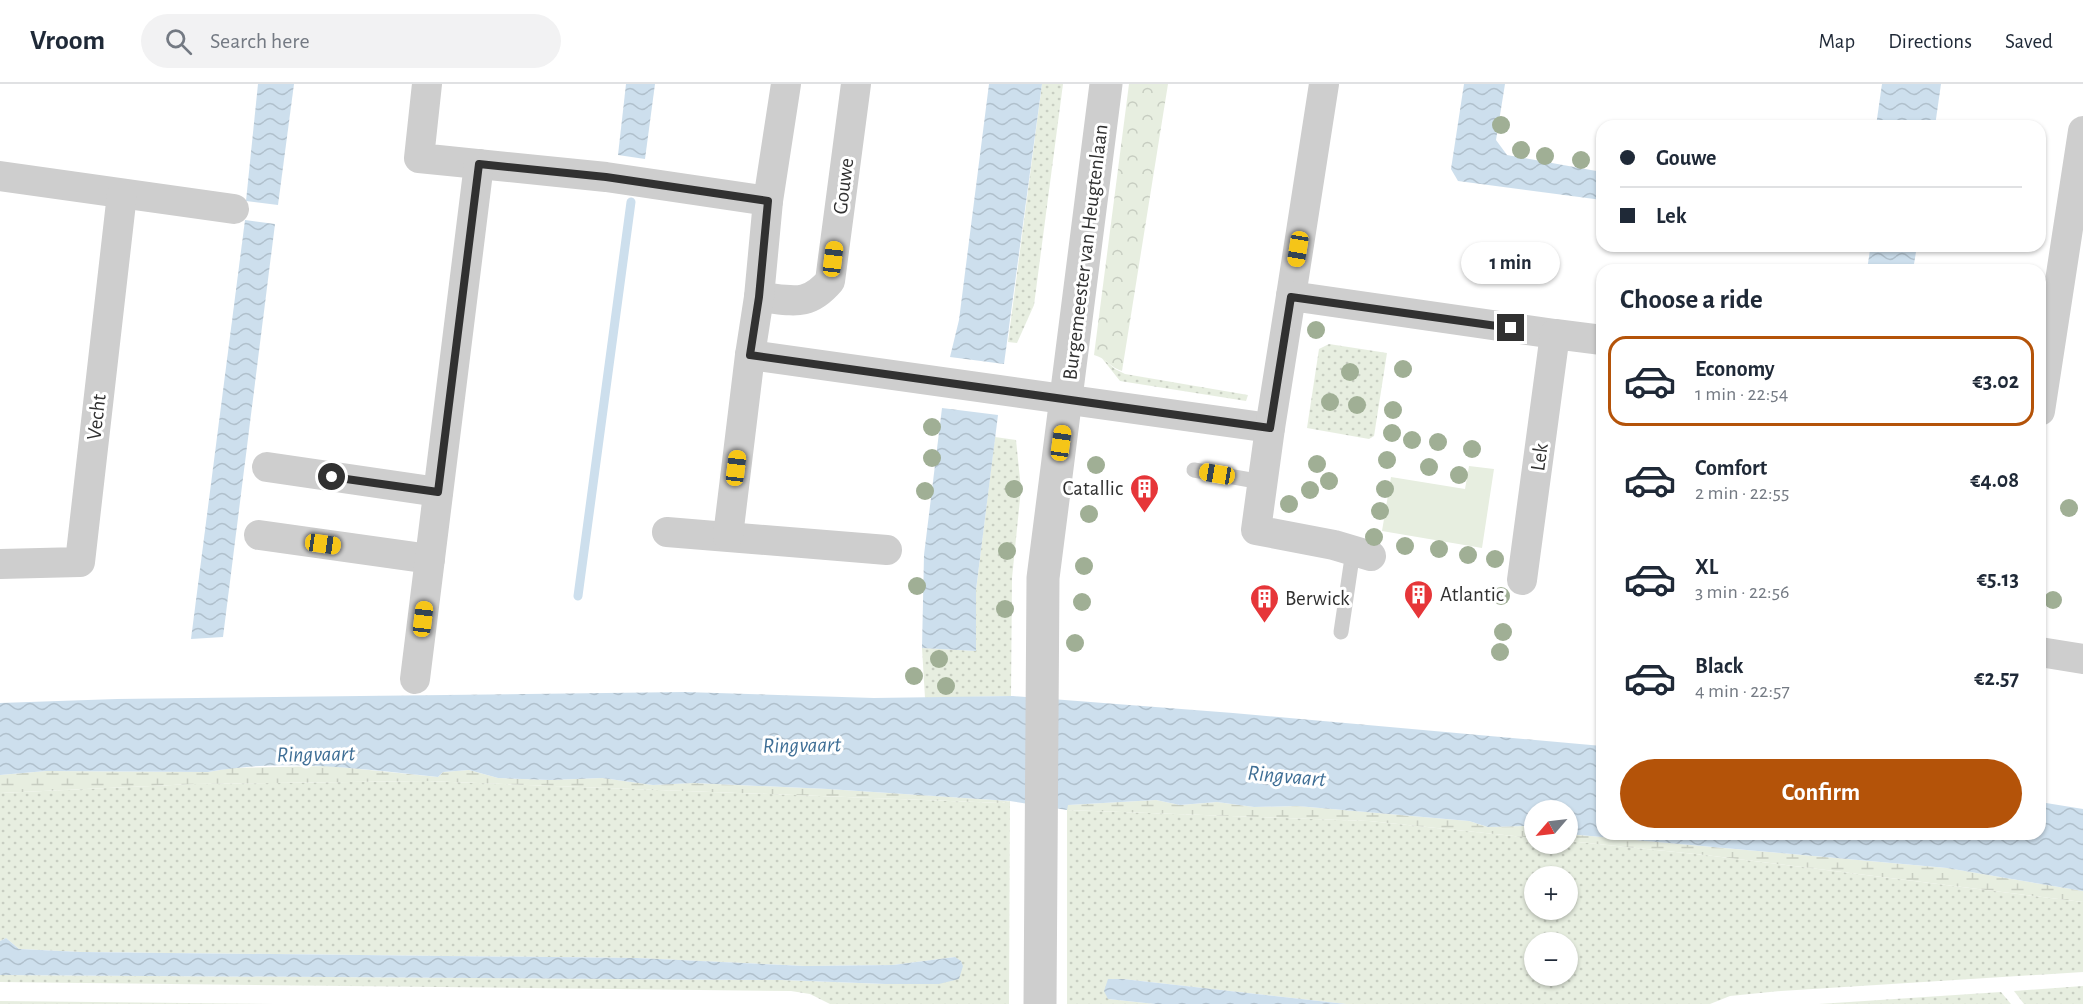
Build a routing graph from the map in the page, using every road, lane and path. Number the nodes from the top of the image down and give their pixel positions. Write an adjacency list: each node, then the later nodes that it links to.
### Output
1 (427, 84): 7 (street)
2 (786, 84): 10 (street)
3 (856, 84): 12 (street, Gouwe)
4 (1106, 84): 18 (street, Burgemeester van Heugtenlaan)
5 (1324, 84): 13 (street)
6 (2083, 131): 17 (street)
7 (479, 164): 10 (street); 23 (street)
8 (0, 176): 9 (street)
9 (122, 194): 11 (street); 30 (street, Vecht)
10 (768, 201): 12 (street)
11 (234, 209)
12 (759, 297): 16 (street)
13 (1291, 297): 14 (street); 19 (street)
14 (1555, 334): 15 (street); 31 (street, Lek)
15 (1596, 339)
16 (750, 355): 18 (street); 26 (street)
17 (2046, 372)
18 (1067, 398): 19 (street); 36 (street, Burgemeester van Heugtenlaan)
19 (1270, 428): 22 (street)
20 (267, 467): 23 (street)
21 (1194, 470): 22 (lane)
22 (1262, 482): 28 (street)
23 (438, 492): 29 (street)
24 (667, 532): 26 (street)
25 (259, 535): 29 (street)
26 (728, 536): 27 (street)
27 (887, 550)
28 (1362, 554): 32 (lane)
29 (430, 559): 35 (street)
30 (0, 564)
31 (1522, 580)
32 (1326, 629)
33 (2046, 653): 34 (street)
34 (2083, 659)
35 (416, 679)
36 (1040, 1004)

